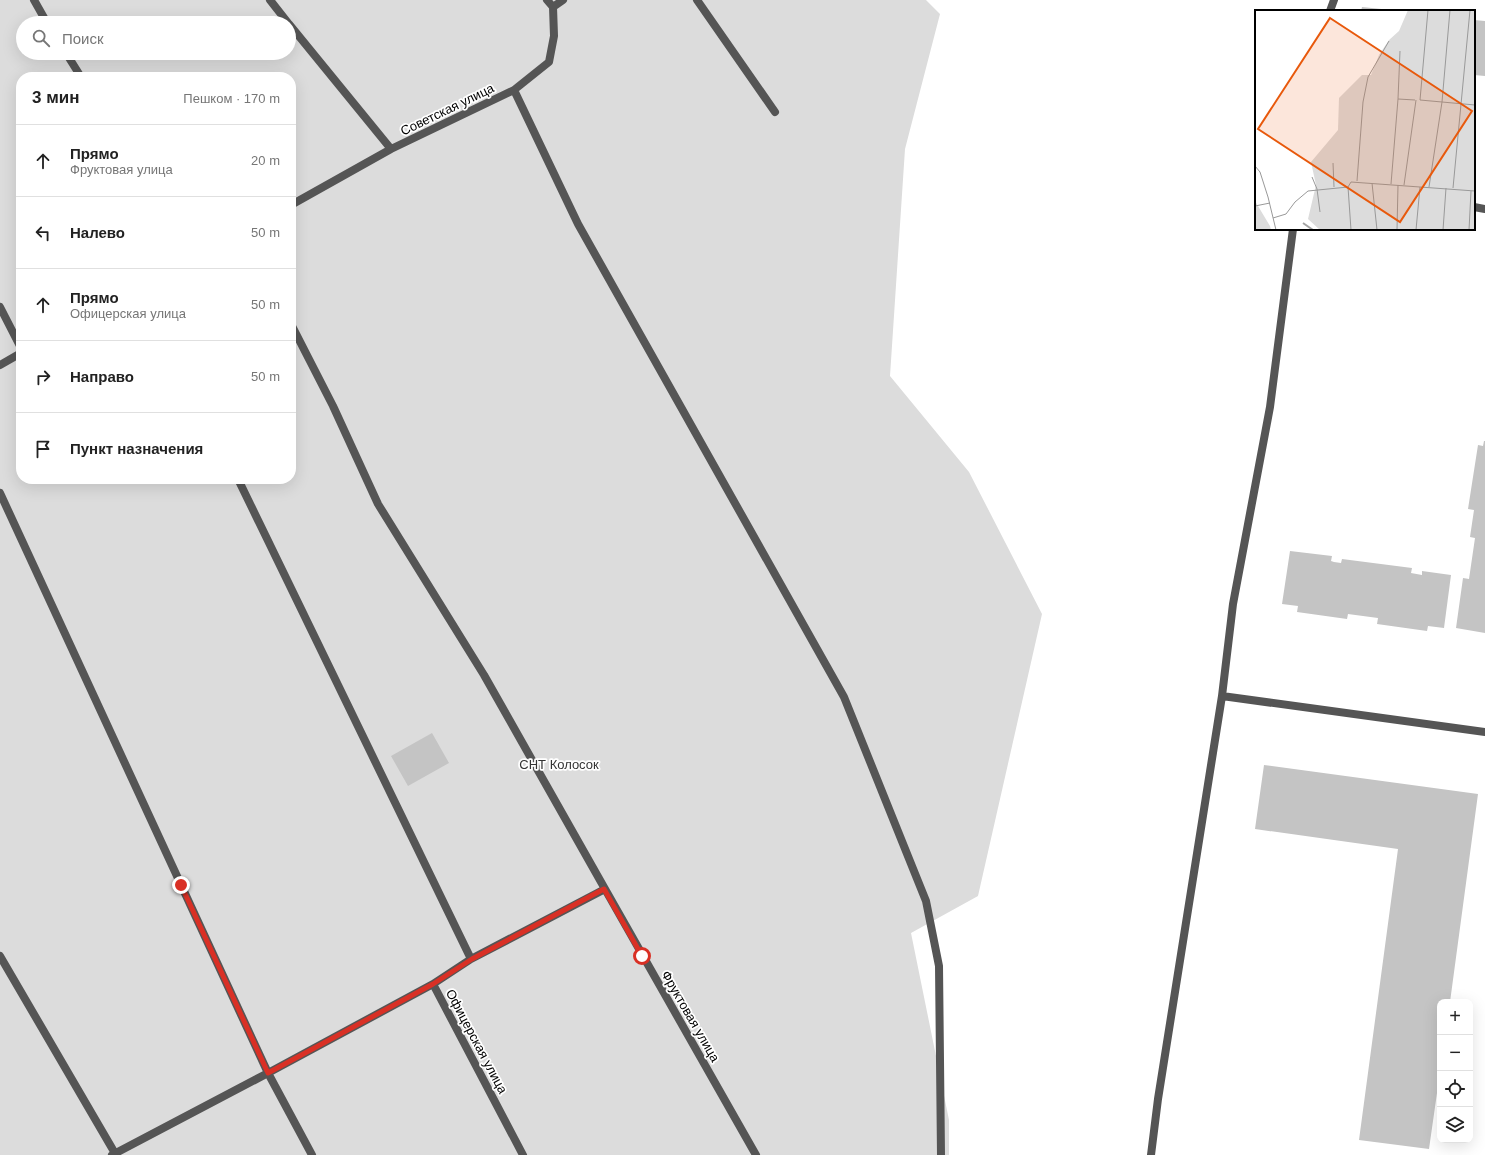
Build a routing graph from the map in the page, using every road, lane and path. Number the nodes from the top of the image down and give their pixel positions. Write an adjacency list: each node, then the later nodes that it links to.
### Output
1 (34, 0): 9 (street)
2 (270, 0): 10 (street)
3 (547, 0): 7 (street)
4 (563, 0): 7 (street)
5 (697, 0): 15 (street)
6 (1334, 0): 8 (street)
7 (553, 8): 14 (street, Советская улица)
8 (1330, 10)
9 (43, 16)
10 (283, 16)
11 (296, 32): 16 (street)
12 (70, 60): 13 (street)
13 (78, 72)
14 (514, 90): 16 (street, Советская улица); 39 (street)
15 (775, 112)
16 (391, 149): 17 (street, Советская улица)
17 (296, 202)
18 (1475, 207): 19 (street)
19 (1485, 209)
20 (1293, 230): 28 (street)
21 (0, 307): 23 (street)
22 (296, 334): 30 (street, Фруктовая улица)
23 (16, 338)
24 (16, 356): 25 (street)
25 (0, 365)
26 (240, 484): 32 (street)
27 (0, 494): 34 (street)
28 (1222, 696): 29 (street); 40 (street)
29 (1485, 732)
30 (604, 889): 32 (street); 38 (street, Фруктовая улица)
31 (0, 956): 35 (street)
32 (472, 959): 33 (street)
33 (433, 984): 34 (street, Офицерская улица); 37 (street, Офицерская улица)
34 (268, 1073): 35 (street, Офицерская улица); 36 (street)
35 (115, 1154)
36 (312, 1155)
37 (523, 1155)
38 (756, 1155)
39 (941, 1155)
40 (1151, 1155)

